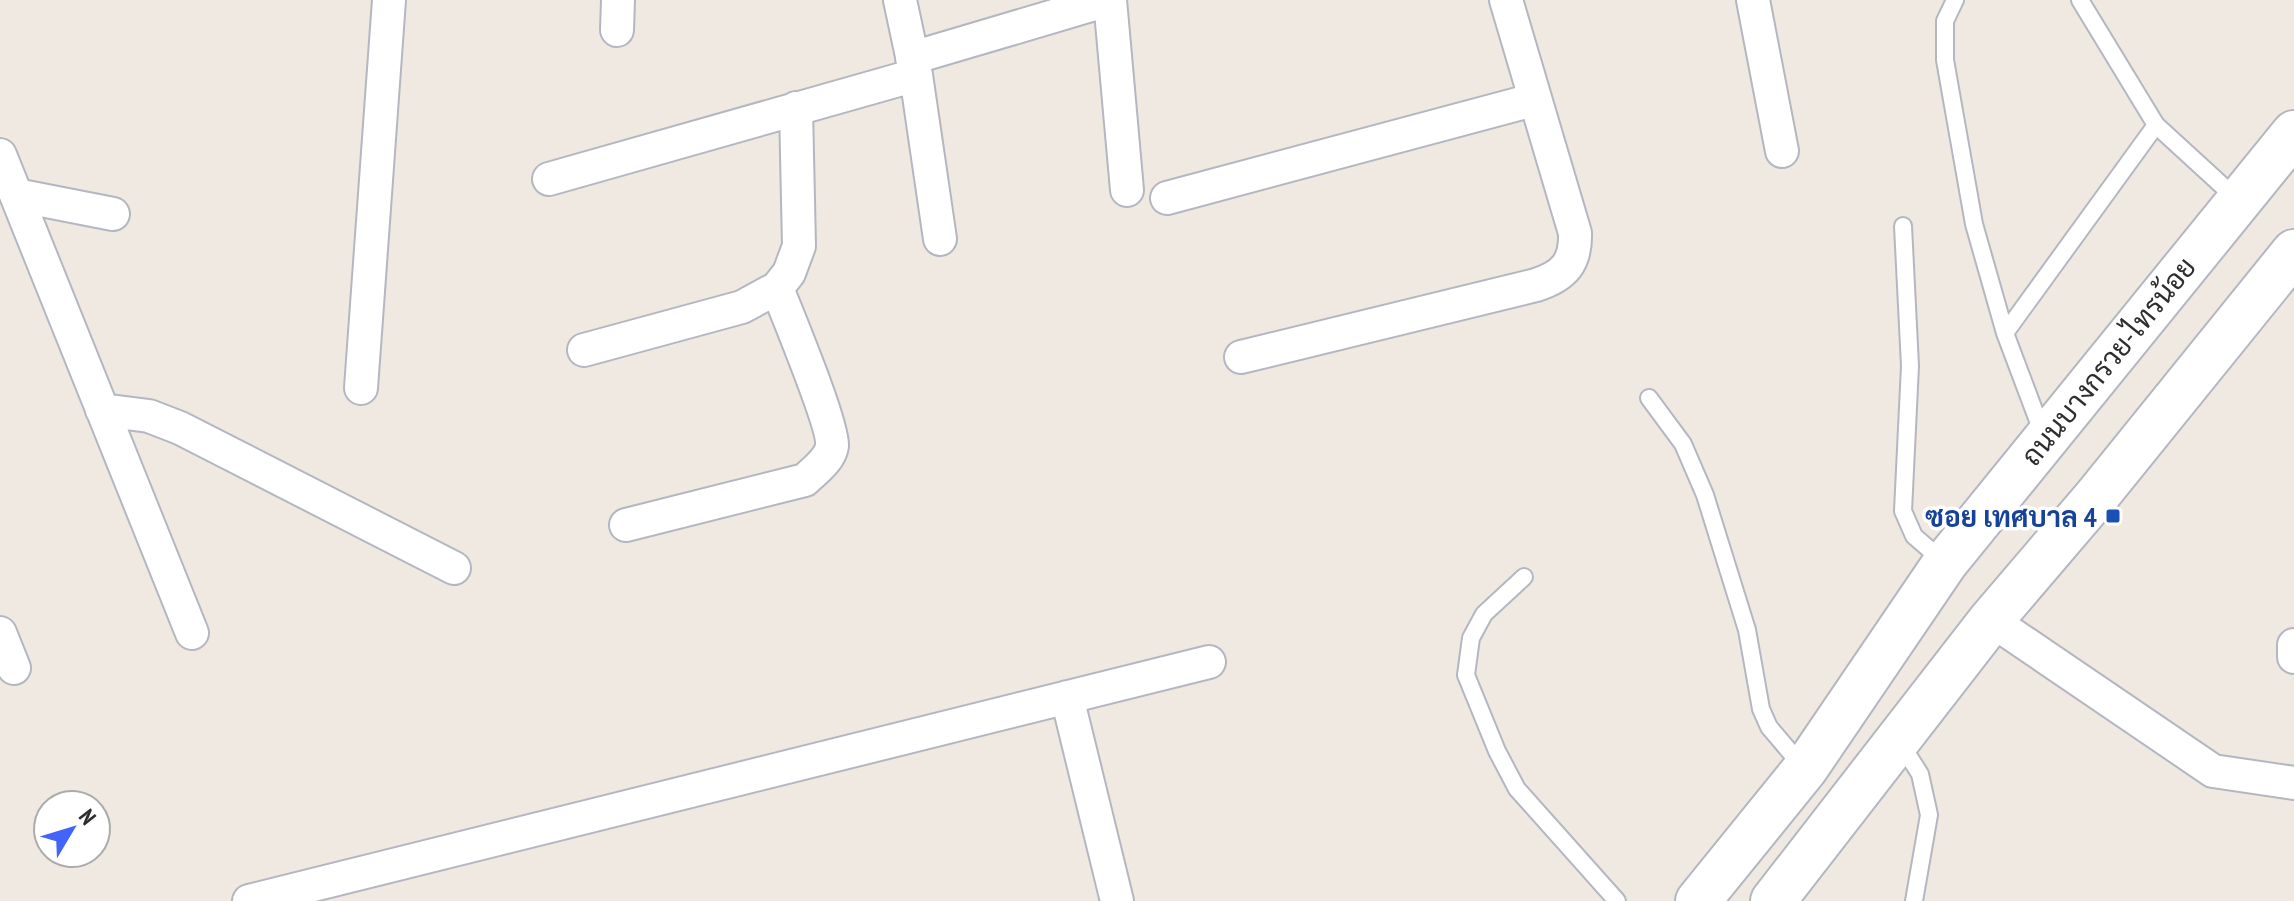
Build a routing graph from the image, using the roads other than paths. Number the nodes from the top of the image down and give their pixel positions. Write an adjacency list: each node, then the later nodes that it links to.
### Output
1 (389, 0): 28 (street)
2 (900, 0): 8 (street)
3 (1109, 0): 8 (street); 16 (street)
4 (1506, 0): 9 (street)
5 (1753, 0): 13 (street)
6 (1955, 0): 25 (lane)
7 (2080, 0): 11 (lane)
8 (914, 66): 10 (street); 22 (street)
9 (1533, 100): 18 (street); 27 (street)
10 (796, 108): 15 (street); 24 (street)
11 (2156, 125): 19 (lane); 25 (lane)
12 (2294, 133): 19 (main road, ถนนบางกรวย-ไทรน้อย)
13 (1782, 151)
14 (0, 155): 17 (street)
15 (549, 179)
16 (1127, 190)
17 (16, 195): 20 (street); 30 (street)
18 (1167, 198)
19 (2239, 202): 31 (main road, ถนนบางกรวย-ไทรน้อย)
20 (113, 214)
21 (1903, 226): 33 (lane)
22 (940, 239)
23 (2294, 252): 36 (main road)
24 (777, 288): 26 (street); 32 (street)
25 (2005, 333): 31 (lane)
26 (584, 350)
27 (1241, 357)
28 (361, 388)
29 (1649, 398): 45 (lane)
30 (102, 410): 34 (street); 38 (street)
31 (2045, 437): 33 (main road, ถนนบางกรวย-ไทรน้อย)
32 (626, 525)
33 (1945, 563): 45 (main road, ถนนบางกรวย-ไทรน้อย)
34 (454, 568)
35 (1524, 577): 49 (lane)
36 (1991, 620): 44 (main road); 46 (street)
37 (0, 633): 42 (street)
38 (192, 633)
39 (2294, 645): 40 (street)
40 (2294, 657)
41 (1209, 662): 43 (street)
42 (14, 668)
43 (1067, 697): 47 (street); 48 (street)
44 (1898, 740): 51 (main road); 52 (lane)
45 (1805, 769): 50 (main road, ถนนบางกรวย-ไทรน้อย)
46 (2294, 783)
47 (249, 901)
48 (1117, 901)
49 (1617, 901)
50 (1698, 901)
51 (1773, 901)
52 (1914, 901)

